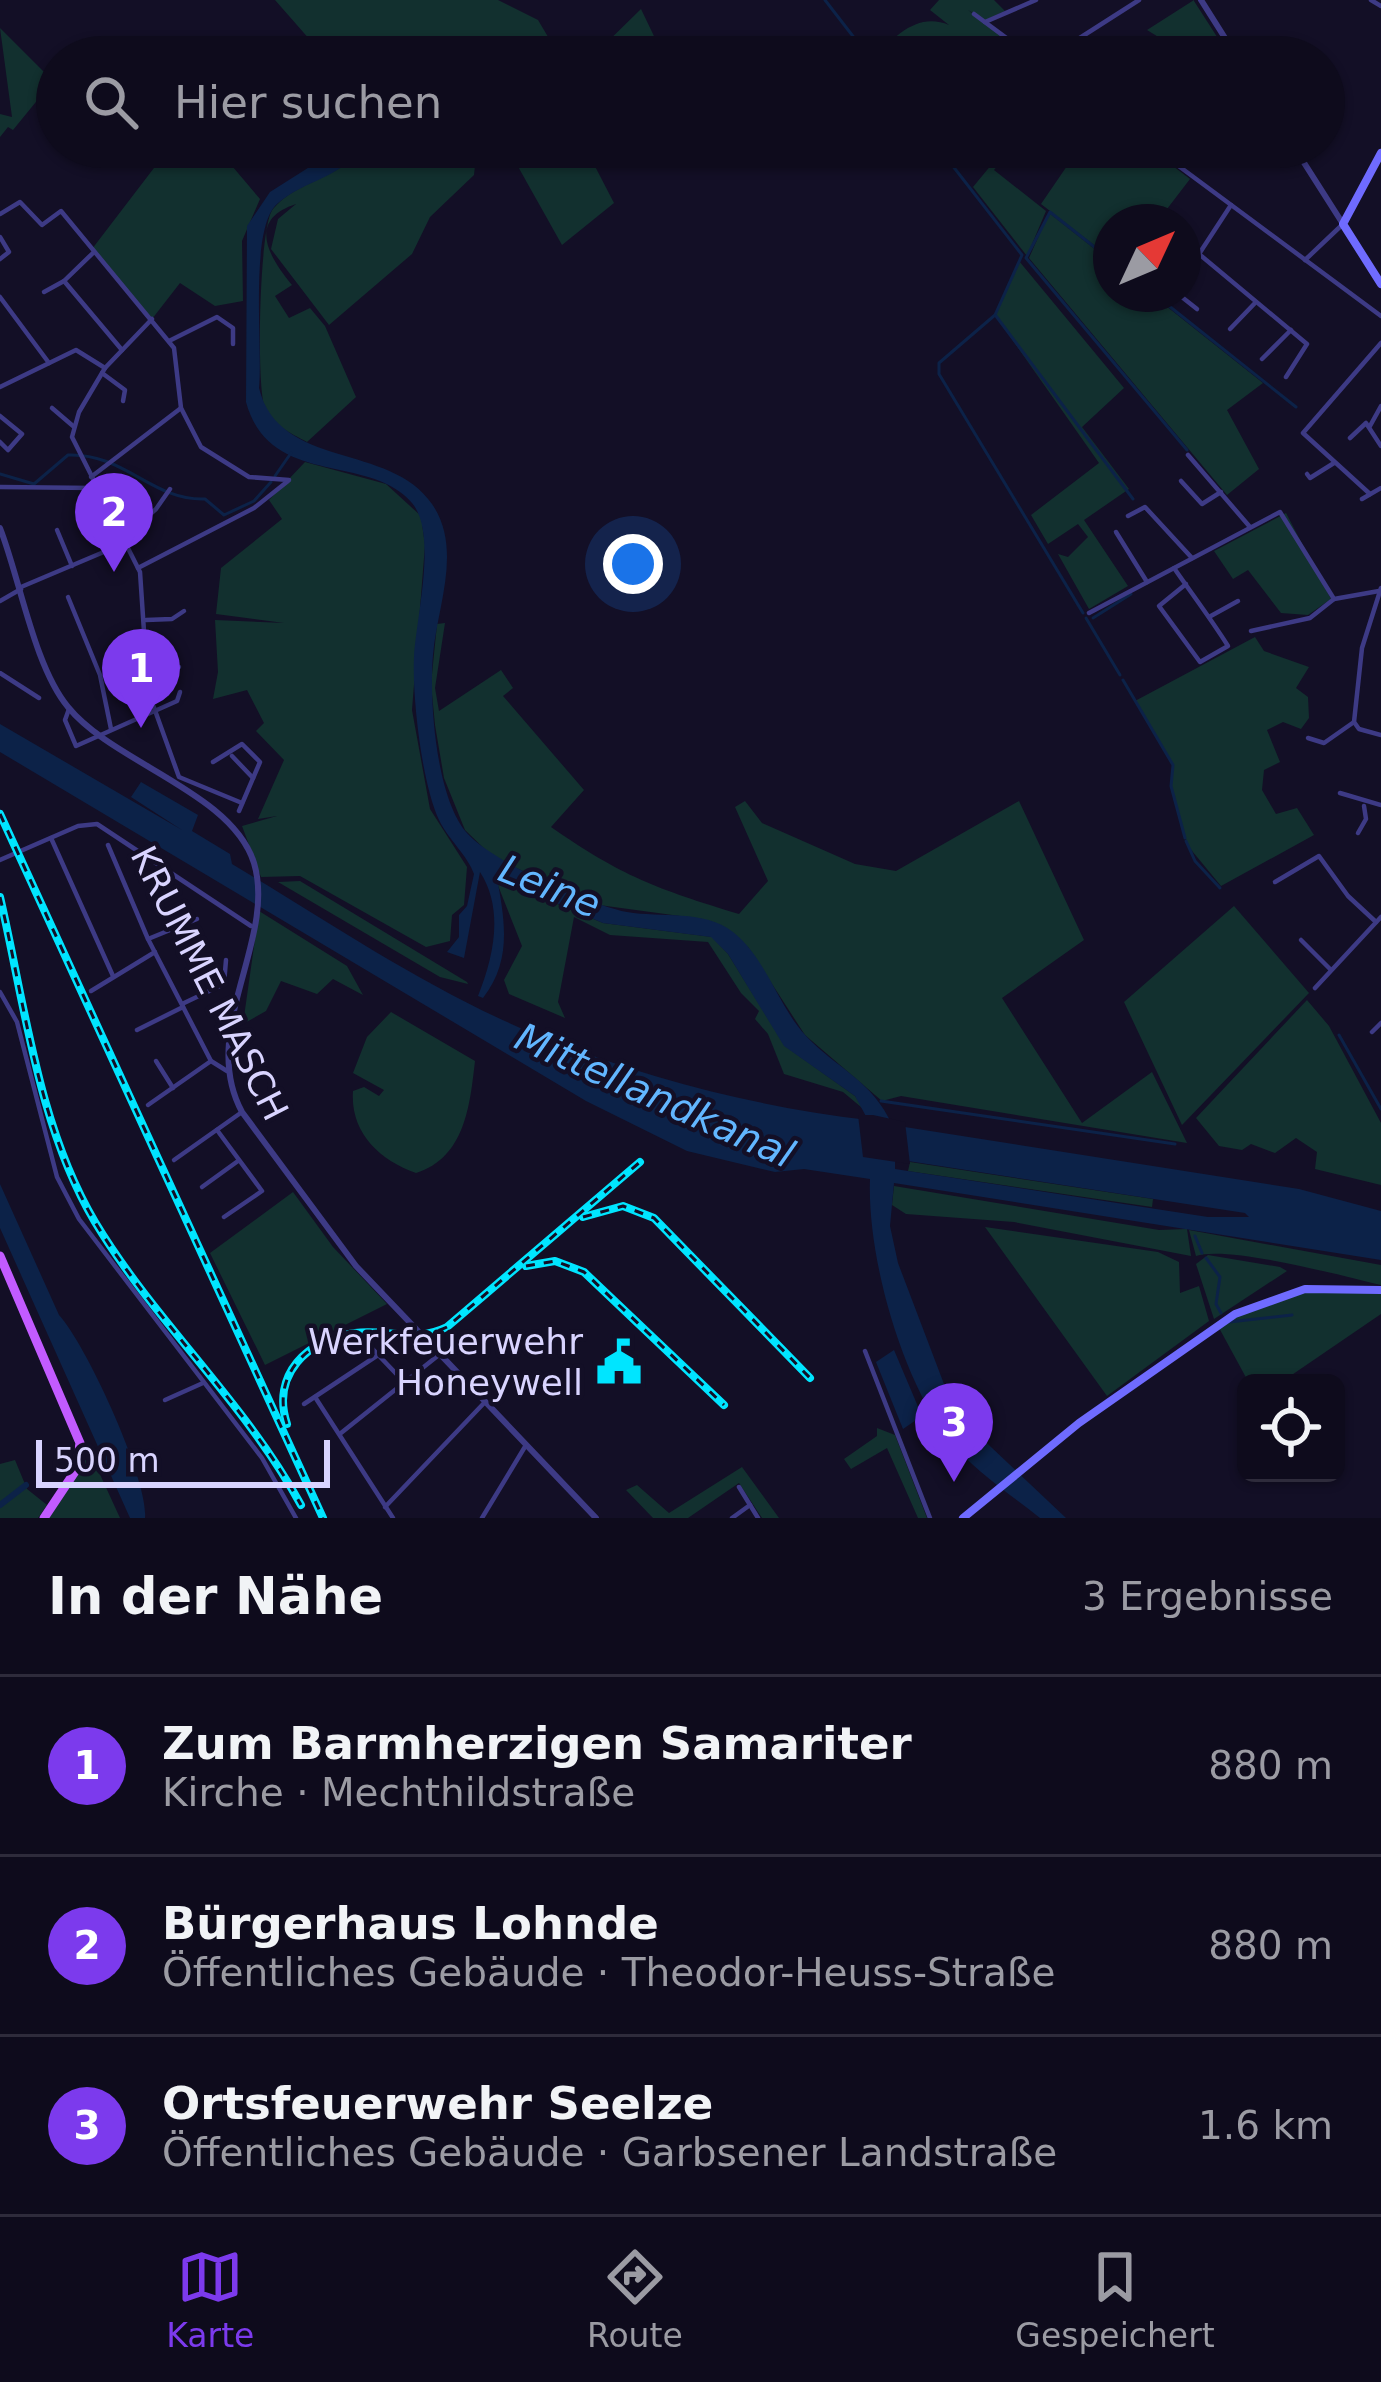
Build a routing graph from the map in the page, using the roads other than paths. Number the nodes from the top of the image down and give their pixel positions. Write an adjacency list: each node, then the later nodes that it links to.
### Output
1 (1036, 0): 7 (street)
2 (1138, 0): 9 (street)
3 (1201, 0): 10 (street)
4 (1372, 0): 5 (street)
5 (1381, 6)
6 (974, 14): 7 (street)
7 (985, 22): 8 (street)
8 (1004, 36)
9 (1082, 36)
10 (1224, 36)
11 (1381, 153): 14 (main road)
12 (1181, 168): 15 (street)
13 (1307, 168): 16 (street)
14 (1355, 204): 16 (street); 18 (main road)
15 (1231, 205): 20 (street); 24 (street)
16 (1333, 208): 18 (street)
17 (0, 214): 21 (street)
18 (1343, 224): 24 (street); 26 (main road)
19 (0, 237): 23 (street)
20 (1201, 251)
21 (94, 252): 25 (street); 33 (street)
22 (1201, 256): 29 (street)
23 (0, 259)
24 (1305, 260): 32 (street)
25 (64, 281): 27 (street); 39 (street)
26 (1381, 284)
27 (44, 292)
28 (0, 297): 30 (street)
29 (1256, 302): 34 (street); 35 (street)
30 (9, 309): 31 (street); 41 (street)
31 (0, 316)
32 (1381, 316)
33 (152, 319): 36 (street); 39 (street)
34 (1230, 329)
35 (1291, 330): 40 (street); 43 (street)
36 (170, 341): 38 (street); 48 (street)
37 (1381, 343): 56 (street)
38 (233, 344)
39 (122, 350): 42 (street)
40 (1262, 359)
41 (50, 363): 42 (street); 44 (street)
42 (104, 371): 45 (street); 50 (street)
43 (1286, 377)
44 (0, 387)
45 (123, 401)
46 (1381, 406): 51 (street)
47 (52, 408): 50 (street)
48 (181, 408): 58 (street); 75 (street)
49 (0, 416): 53 (street)
50 (74, 426): 58 (street)
51 (1370, 426): 52 (street); 54 (street)
52 (1350, 438)
53 (0, 442)
54 (1381, 446)
55 (1188, 455): 64 (street)
56 (1334, 463): 57 (street); 65 (street)
57 (1306, 474)
58 (89, 479): 61 (street)
59 (1181, 481): 64 (street)
60 (0, 487): 61 (street)
61 (94, 488): 72 (street)
62 (1381, 488): 65 (street)
63 (169, 491): 72 (street)
64 (1221, 492): 68 (street)
65 (1370, 494): 66 (street)
66 (1362, 499)
67 (1128, 516): 73 (street)
68 (1250, 527): 73 (street); 82 (street)
69 (0, 528): 79 (street)
70 (57, 530): 74 (street)
71 (1116, 532): 77 (street)
72 (123, 541): 74 (street); 75 (street)
73 (1192, 558): 76 (street)
74 (72, 566): 79 (street)
75 (138, 568): 88 (street)
76 (1174, 568): 77 (street); 78 (street)
77 (1148, 582): 86 (street)
78 (1186, 584): 87 (street); 87 (street)
79 (22, 588): 83 (street); 95 (street)
80 (1380, 589): 82 (street); 97 (street)
81 (68, 597): 98 (street)
82 (1334, 599): 89 (street)
83 (0, 602)
84 (1238, 602): 87 (street)
85 (184, 611): 88 (street)
86 (1089, 613)
87 (1209, 617)
88 (146, 620): 91 (street)
89 (1251, 631)
90 (179, 667): 91 (street)
91 (147, 670): 96 (street)
92 (0, 673): 94 (street)
93 (180, 692): 96 (street)
94 (39, 698)
95 (69, 709): 99 (street); 99 (street)
96 (155, 710): 98 (street); 106 (street)
97 (1354, 722): 100 (street); 101 (street)
98 (111, 729): 99 (street)
99 (100, 734): 117 (street)
100 (1381, 735)
101 (1308, 739)
102 (230, 754): 103 (street); 104 (street); 104 (street)
103 (213, 762)
104 (253, 778): 106 (street)
105 (1340, 793): 107 (street)
106 (242, 802): 109 (street)
107 (1364, 803): 108 (street); 110 (street)
108 (1381, 805)
109 (239, 812)
110 (1358, 833)
111 (51, 838): 113 (street); 117 (street); 123 (street)
112 (108, 845): 118 (street, KRUMME MASCH)
113 (0, 860)
114 (1275, 882): 116 (street)
115 (197, 920): 118 (street)
116 (1379, 920): 122 (street)
117 (251, 926): 133 (street)
118 (148, 939): 120 (street, KRUMME MASCH)
119 (1300, 940): 122 (street)
120 (155, 952): 123 (street); 127 (street, KRUMME MASCH)
121 (226, 960): 127 (street)
122 (1331, 970): 124 (street)
123 (113, 976): 125 (street)
124 (1315, 988)
125 (91, 991)
126 (0, 992): 149 (street)
127 (183, 1006): 129 (street); 132 (street, KRUMME MASCH)
128 (1381, 1023): 130 (street)
129 (137, 1030)
130 (1372, 1032)
131 (156, 1060): 134 (street)
132 (212, 1060): 133 (street, KRUMME MASCH); 134 (street)
133 (226, 1070): 136 (street, KRUMME MASCH)
134 (173, 1088): 135 (street)
135 (148, 1105)
136 (242, 1112): 137 (street); 146 (street, KRUMME MASCH)
137 (218, 1130): 138 (street); 139 (street)
138 (174, 1160)
139 (238, 1161): 140 (street); 141 (street)
140 (202, 1186)
141 (224, 1217)
142 (0, 1256): 159 (main road)
143 (1381, 1291): 167 (main road)
144 (365, 1341): 147 (street)
145 (865, 1352): 166 (street)
146 (440, 1354): 148 (street); 152 (street, KRUMME MASCH)
147 (378, 1355): 148 (street); 150 (street)
148 (404, 1382): 154 (street)
149 (203, 1383): 151 (street); 160 (street)
150 (315, 1397): 153 (street); 154 (street)
151 (164, 1400)
152 (485, 1402): 155 (street, KRUMME MASCH); 158 (street)
153 (304, 1404)
154 (339, 1435): 158 (street)
155 (526, 1445): 162 (street); 163 (street, KRUMME MASCH)
156 (739, 1487): 157 (street)
157 (750, 1505): 164 (street); 165 (street)
158 (385, 1507): 161 (street)
159 (44, 1518)
160 (296, 1518)
161 (392, 1518)
162 (482, 1518)
163 (596, 1518)
164 (731, 1518)
165 (758, 1518)
166 (930, 1518)
167 (963, 1518)

